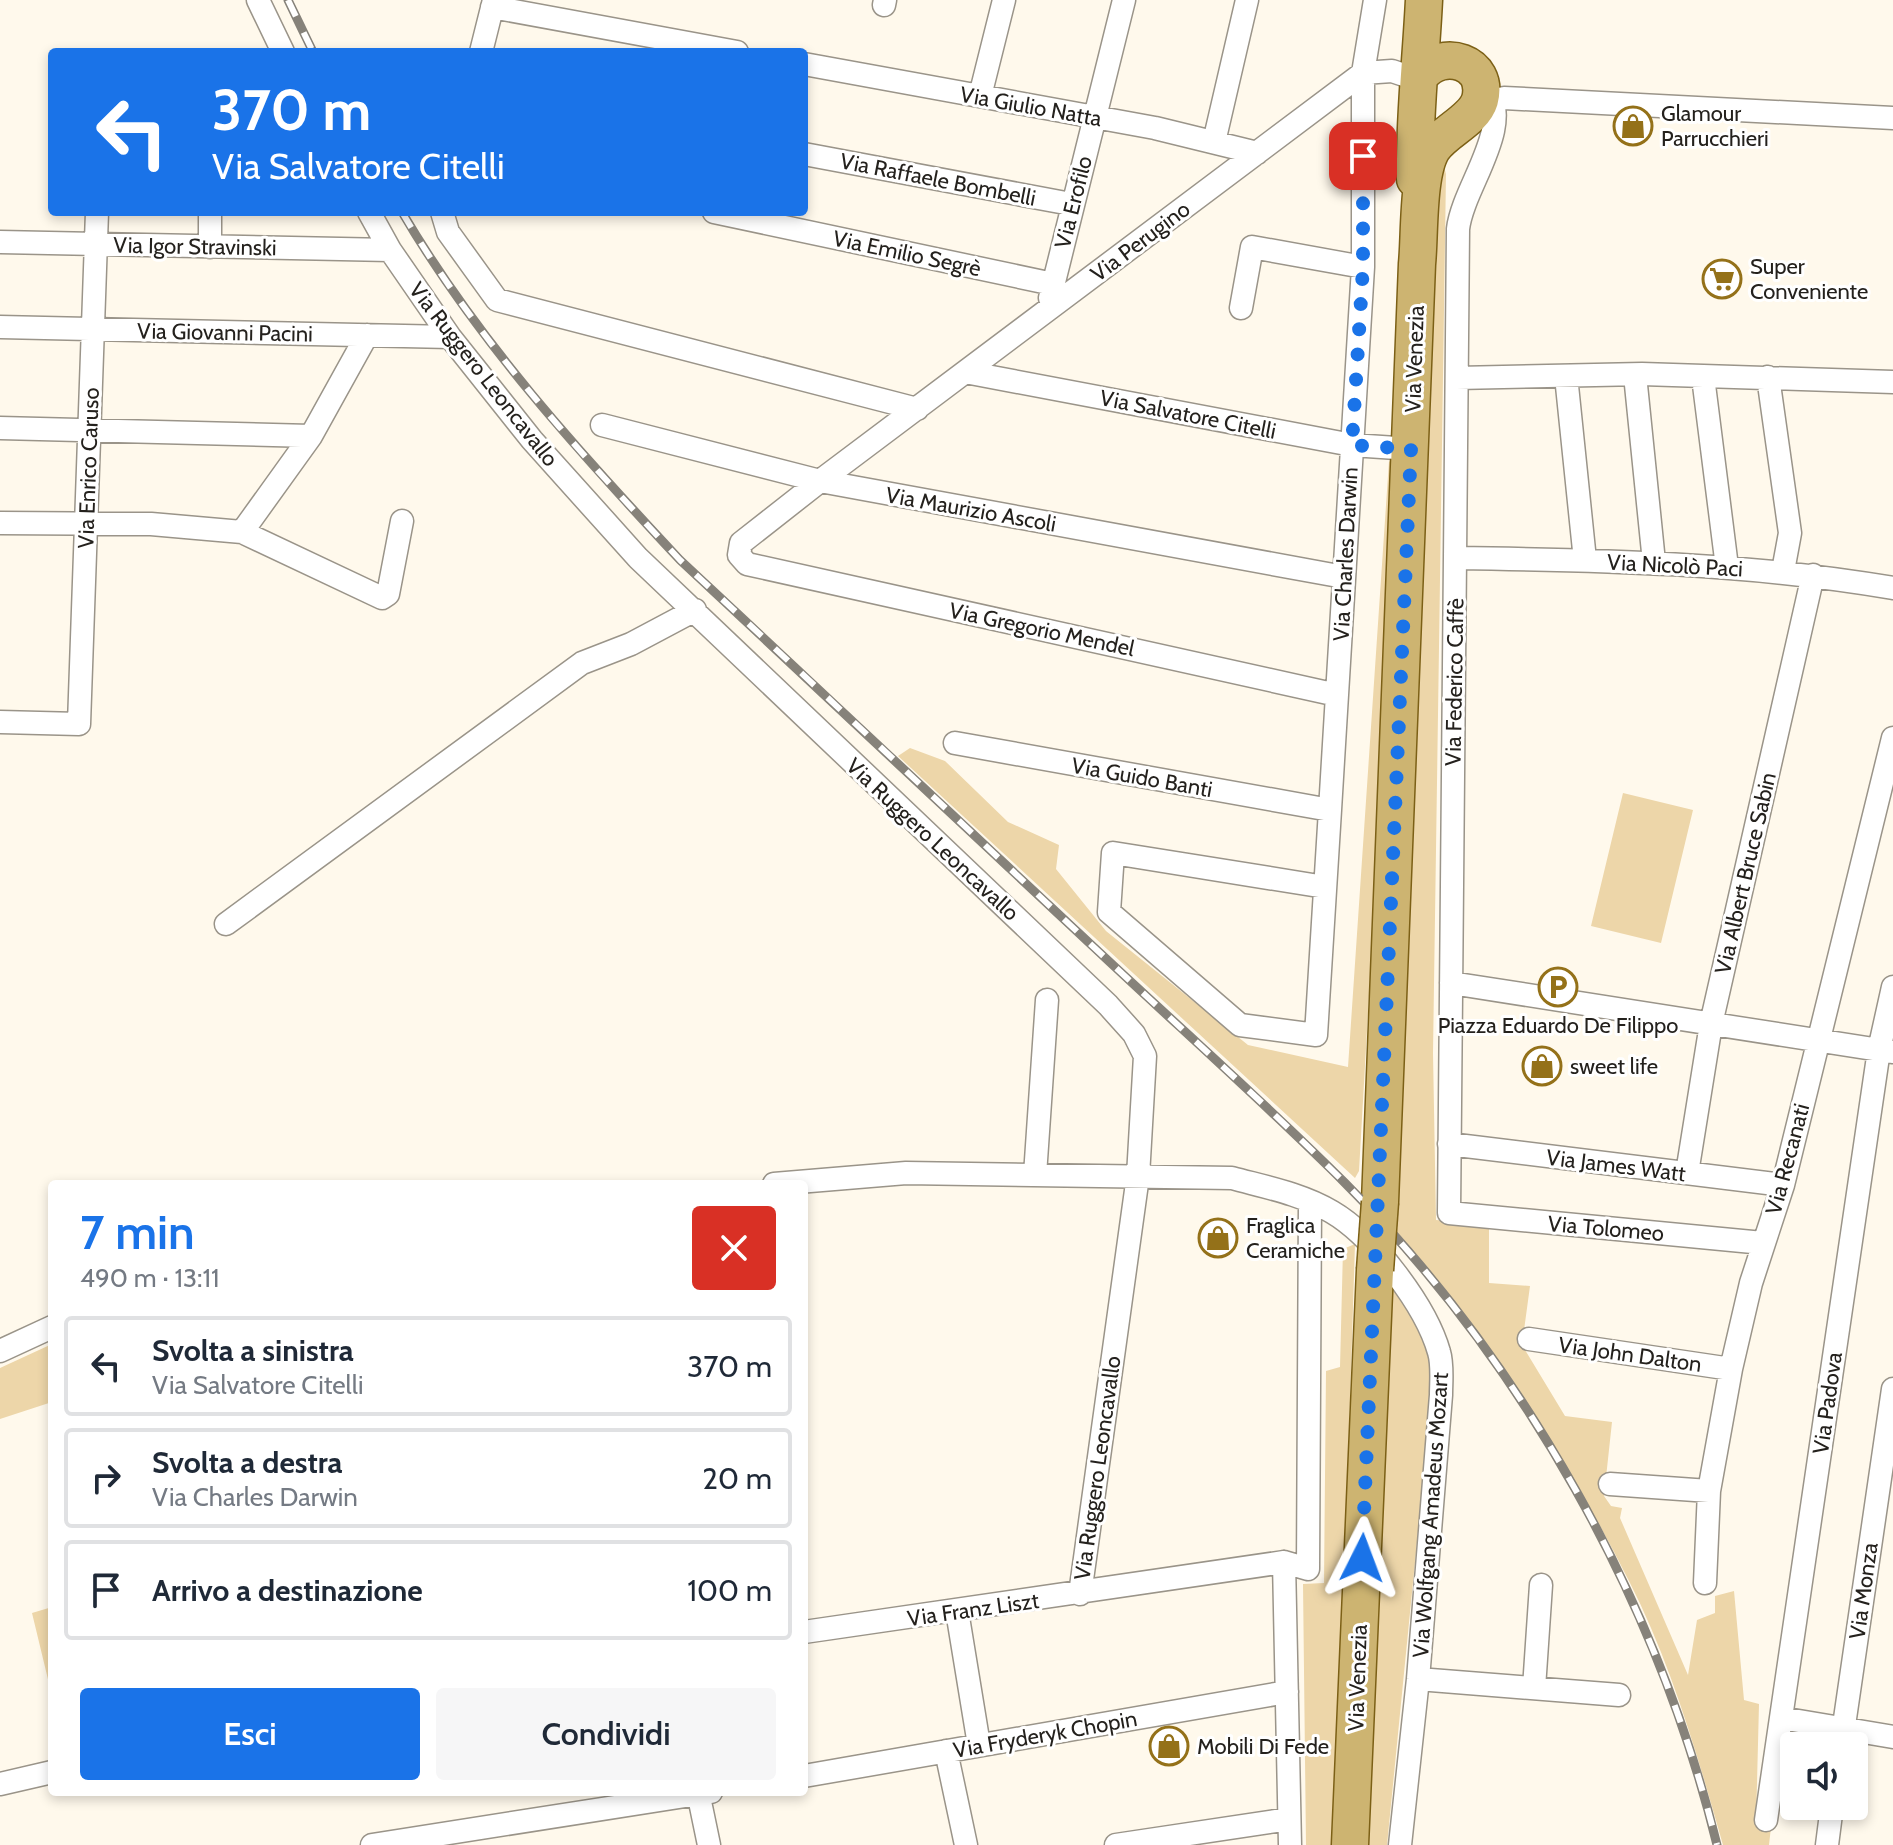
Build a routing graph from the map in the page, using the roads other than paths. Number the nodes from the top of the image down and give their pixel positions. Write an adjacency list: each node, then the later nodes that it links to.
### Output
1 (258, 0): 9 (street)
2 (1004, 0): 15 (street)
3 (1124, 0): 17 (street, Via Erofilo)
4 (1247, 0): 19 (street)
5 (1375, 0): 13 (street)
6 (1424, 0): 14 (main road)
7 (1444, 0): 16 (main road)
8 (493, 4): 10 (street); 11 (street)
9 (281, 48)
10 (482, 48)
11 (717, 48)
12 (808, 65): 15 (street, Via Giulio Natta)
13 (1363, 73): 14 (street); 20 (street, Via Perugino); 34 (street, Via Charles Darwin)
14 (1419, 82): 16 (main road); 16 (main road); 33 (main road)
15 (980, 96): 17 (street, Via Giulio Natta)
16 (1466, 102): 18 (street); 22 (street); 22 (street, Via Federico Caffè); 33 (main road)
17 (1095, 117): 19 (street, Via Giulio Natta); 23 (street, Via Erofilo)
18 (1893, 118)
19 (1214, 142): 20 (street, Via Giulio Natta)
20 (1257, 153): 37 (street, Via Perugino)
21 (808, 155): 23 (street, Via Raffaele Bombelli)
22 (1485, 157): 47 (street, Via Federico Caffè)
23 (1071, 204): 35 (street, Via Erofilo)
24 (97, 216): 30 (street, Via Enrico Caruso)
25 (210, 216): 31 (street)
26 (371, 216): 32 (street, Via Ruggero Leoncavallo)
27 (443, 216): 49 (street)
28 (733, 216): 35 (street, Via Emilio Segrè)
29 (0, 242): 30 (street, Via Igor Stravinski)
30 (96, 244): 31 (street, Via Igor Stravinski); 39 (street, Via Enrico Caruso)
31 (210, 247): 32 (street, Via Igor Stravinski)
32 (390, 250): 41 (street, Via Ruggero Leoncavallo)
33 (1417, 264): 55 (main road, Via Venezia)
34 (1363, 267): 36 (street); 54 (street, Via Charles Darwin)
35 (1053, 284): 37 (street, Via Erofilo)
36 (1241, 308)
37 (1047, 311): 42 (street, Via Perugino)
38 (0, 327): 39 (street, Via Giovanni Pacini)
39 (93, 329): 40 (street, Via Giovanni Pacini); 52 (street, Via Enrico Caruso)
40 (367, 335): 41 (street, Via Giovanni Pacini); 53 (street)
41 (450, 337): 70 (street, Via Ruggero Leoncavallo)
42 (965, 372): 49 (street, Via Perugino); 54 (street, Via Salvatore Citelli)
43 (1635, 375): 44 (street); 45 (street); 63 (street)
44 (1566, 376): 47 (street); 62 (street)
45 (1703, 377): 46 (street); 65 (street)
46 (1768, 377): 48 (street); 66 (street)
47 (1457, 378): 61 (street, Via Federico Caffè)
48 (1893, 382)
49 (917, 409): 56 (street, Via Perugino)
50 (602, 425): 56 (street, Via Maurizio Ascoli)
51 (0, 428): 52 (street)
52 (90, 430): 53 (street); 59 (street, Via Enrico Caruso)
53 (311, 436): 60 (street)
54 (1352, 445): 55 (street, Via Salvatore Citelli); 68 (street, Via Charles Darwin)
55 (1411, 449): 132 (main road, Via Venezia, bridge)
56 (820, 481): 64 (street, Via Perugino); 68 (street, Via Maurizio Ascoli)
57 (402, 521): 60 (street)
58 (0, 523): 59 (street)
59 (86, 524): 60 (street); 72 (street, Via Enrico Caruso)
60 (242, 532)
61 (1455, 558): 62 (street, Via Nicolò Paci); 79 (street, Via Federico Caffè)
62 (1585, 560): 63 (street, Via Nicolò Paci)
63 (1654, 562): 65 (street, Via Nicolò Paci)
64 (747, 564): 71 (street, Via Gregorio Mendel)
65 (1727, 567): 66 (street, Via Nicolò Paci)
66 (1783, 571): 67 (street, Via Nicolò Paci)
67 (1813, 575): 69 (street, Via Nicolò Paci); 82 (street, Via Albert Bruce Sabin)
68 (1344, 577): 71 (street, Via Charles Darwin)
69 (1893, 588)
70 (695, 610): 78 (street); 88 (street, Via Ruggero Leoncavallo)
71 (1337, 695): 75 (street, Via Charles Darwin)
72 (0, 722)
73 (1893, 738): 76 (street, Via Recanati)
74 (955, 743): 75 (street, Via Guido Banti)
75 (1330, 810): 77 (street, Via Charles Darwin)
76 (1885, 814): 83 (street, Via Recanati)
77 (1325, 887): 77 (street, Via Charles Darwin)
78 (226, 924)
79 (1451, 983): 82 (street); 85 (street, Via Federico Caffè)
80 (1893, 987): 84 (street, Via Padova)
81 (1047, 1000): 87 (street)
82 (1711, 1024): 83 (street); 86 (street, Via Albert Bruce Sabin)
83 (1817, 1040): 84 (street); 90 (street, Via Recanati)
84 (1886, 1051): 111 (street, Via Padova)
85 (1449, 1144): 86 (street, Via James Watt); 92 (street, Via Federico Caffè)
86 (1687, 1173): 90 (street, Via James Watt)
87 (1035, 1175): 88 (street, Via Wolfgang Amadeus Mozart); 89 (street, Via Wolfgang Amadeus Mozart)
88 (1138, 1176): 91 (street, Via Wolfgang Amadeus Mozart); 104 (street, Via Ruggero Leoncavallo)
89 (808, 1181)
90 (1783, 1185): 93 (street, Via Recanati)
91 (1310, 1203): 101 (street, Via Franz Liszt); 107 (street, Via Wolfgang Amadeus Mozart)
92 (1449, 1213): 93 (street, Via Tolomeo)
93 (1763, 1243): 97 (street, Via Recanati)
94 (48, 1329): 96 (street)
95 (1529, 1339): 97 (street, Via John Dalton)
96 (0, 1351)
97 (1731, 1369): 100 (street, Via Recanati)
98 (1893, 1389): 113 (street, Via Monza)
99 (1610, 1484): 100 (street)
100 (1709, 1491): 102 (street, Via Recanati)
101 (1284, 1562): 104 (street, Via Franz Liszt); 109 (street)
102 (1705, 1583)
103 (1541, 1585): 108 (street)
104 (1080, 1594): 105 (street, Via Franz Liszt)
105 (957, 1611): 106 (street, Via Franz Liszt); 116 (street)
106 (808, 1631)
107 (1418, 1679): 108 (street); 133 (street, Via Wolfgang Amadeus Mozart)
108 (1534, 1688): 110 (street)
109 (1287, 1692): 116 (street, Via Fryderyk Chopin); 123 (street)
110 (1619, 1695)
111 (1781, 1718): 112 (street); 124 (street, Via Padova)
112 (1826, 1732)
113 (1843, 1732)
114 (1868, 1737): 115 (street)
115 (1893, 1737)
116 (979, 1745): 117 (street, Via Fryderyk Chopin)
117 (946, 1751): 119 (street, Via Fryderyk Chopin); 129 (street)
118 (48, 1773): 120 (street)
119 (808, 1775)
120 (0, 1784)
121 (687, 1796): 126 (street)
122 (703, 1796): 128 (street)
123 (1289, 1819): 130 (street); 131 (street)
124 (1766, 1820)
125 (1830, 1820): 134 (street)
126 (459, 1838): 127 (street)
127 (372, 1845)
128 (709, 1845)
129 (966, 1845)
130 (1116, 1845)
131 (1290, 1845)
132 (1350, 1845)
133 (1400, 1845)
134 (1827, 1845)

